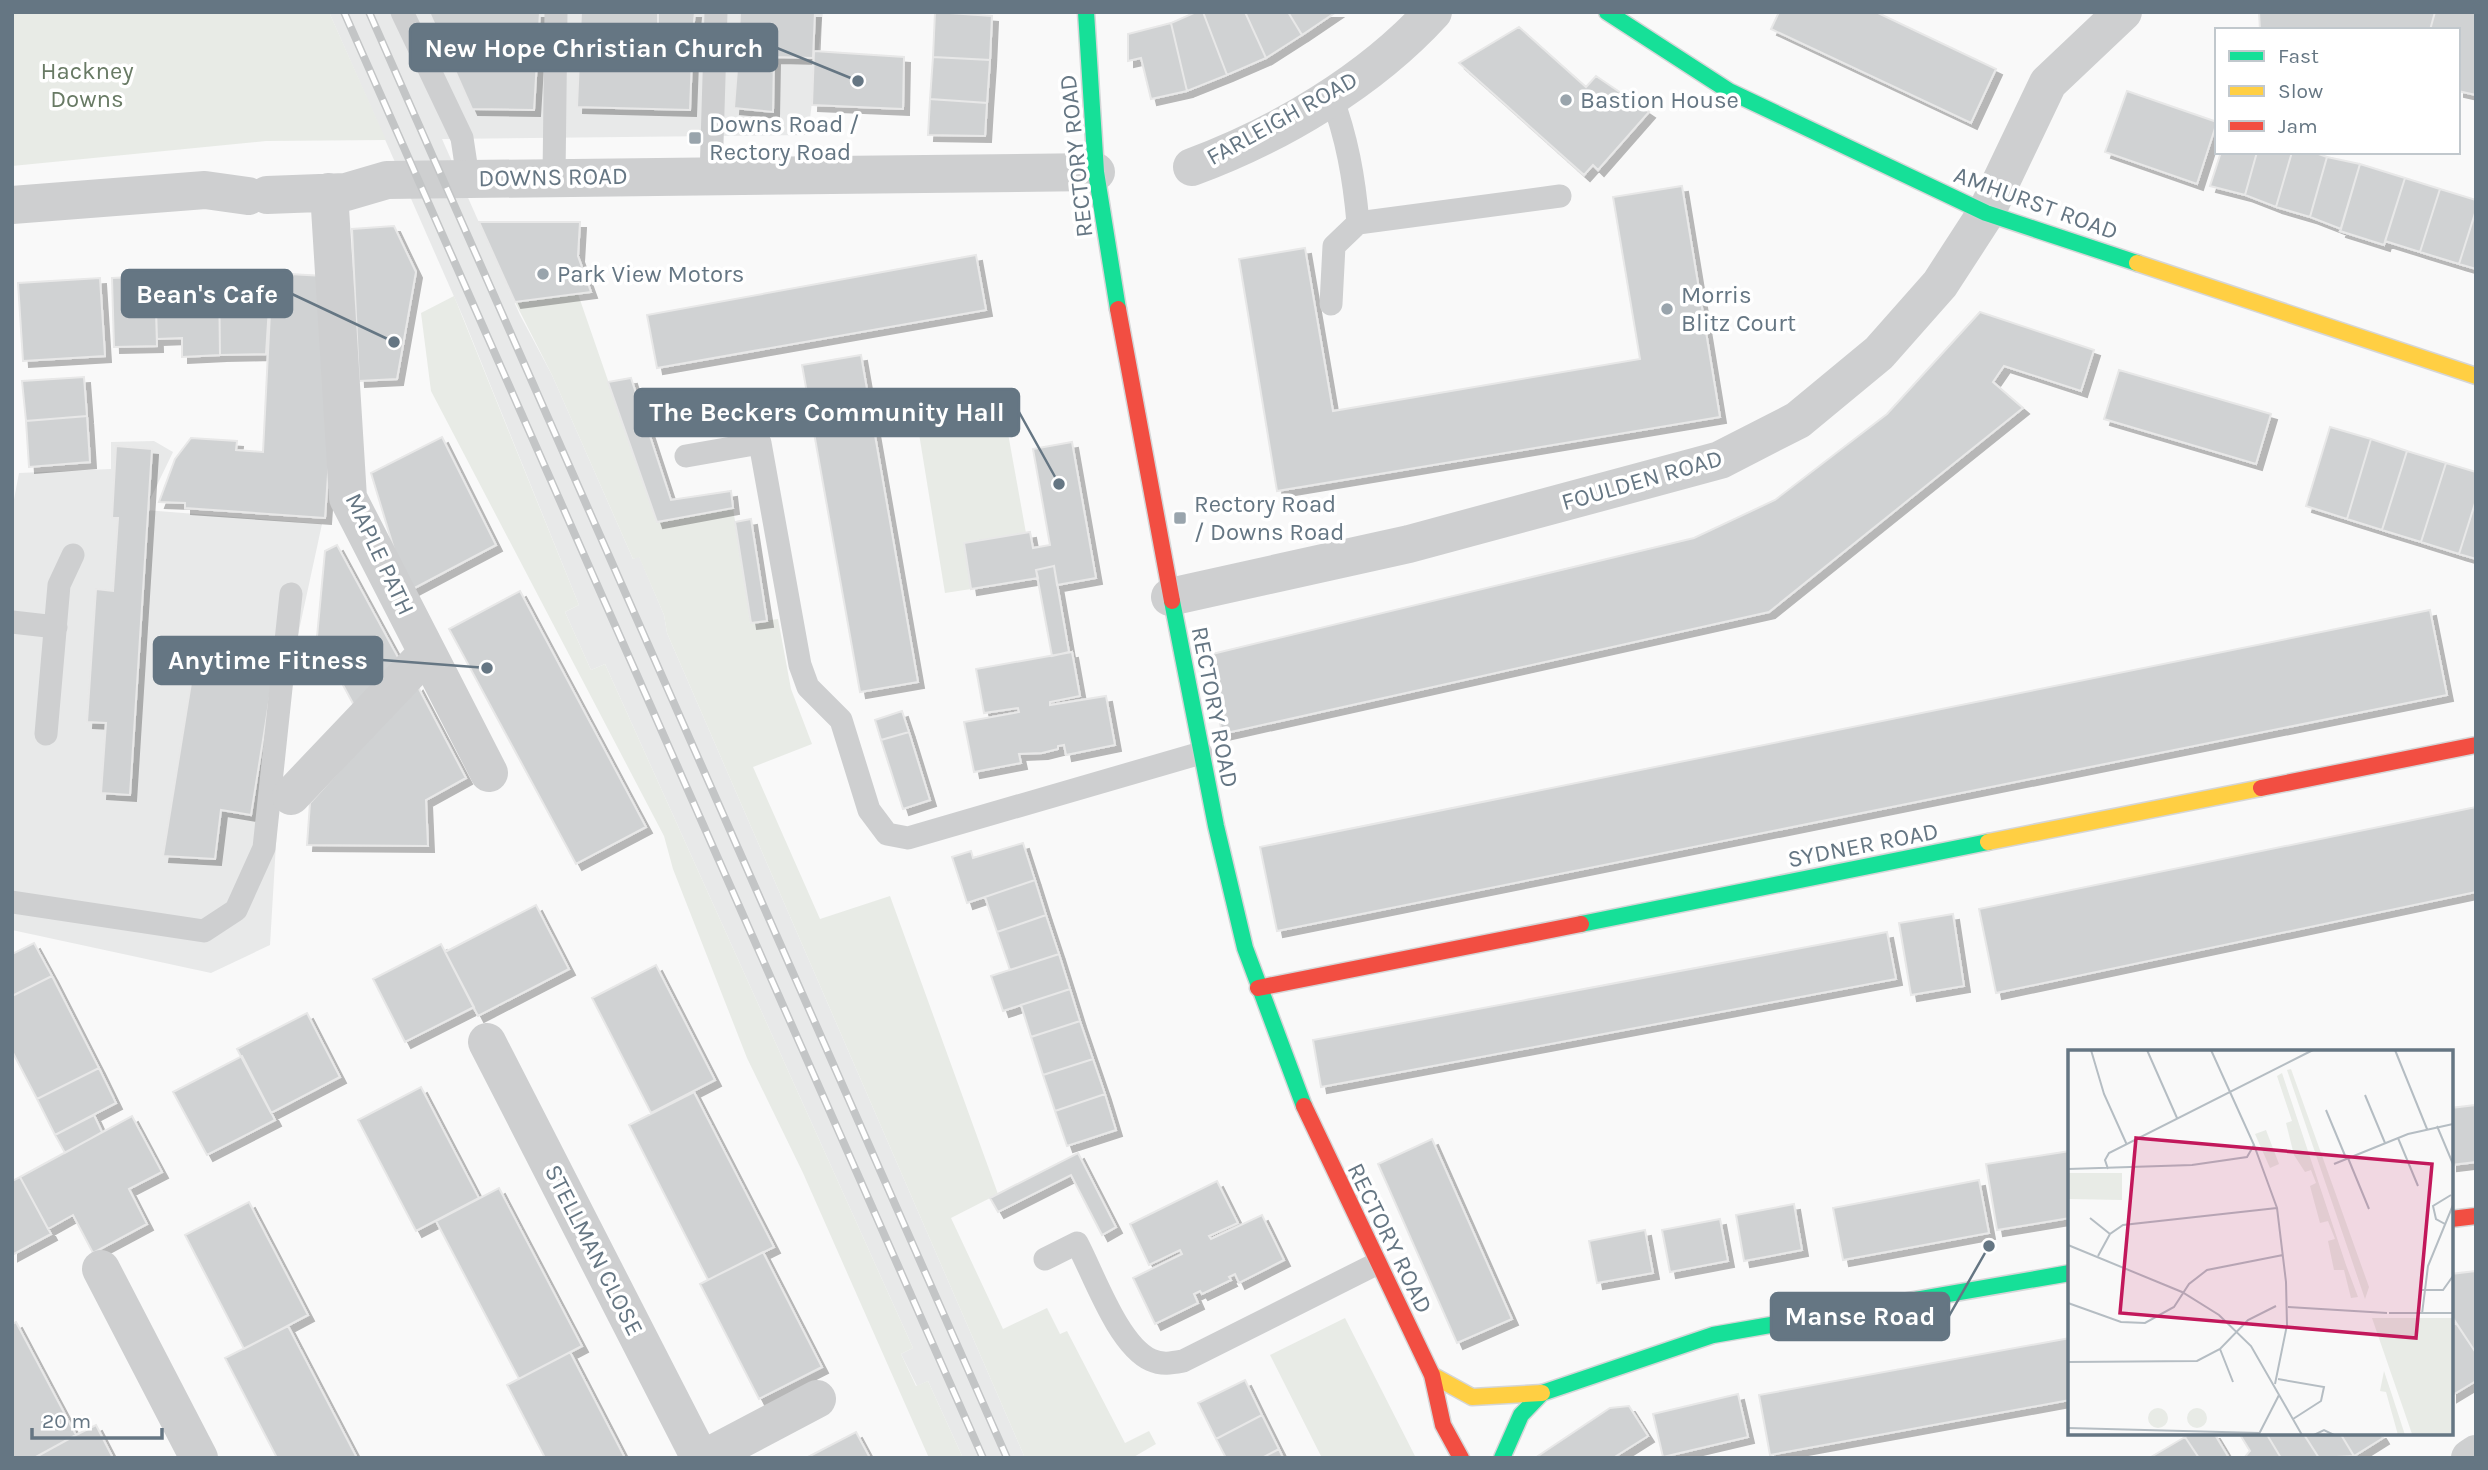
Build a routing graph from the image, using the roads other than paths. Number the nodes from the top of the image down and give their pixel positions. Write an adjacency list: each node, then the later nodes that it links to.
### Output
1 (402, 12): 13 (lane)
2 (556, 12): 12 (lane)
3 (716, 12): 11 (lane)
4 (1086, 12): 10 (main road, RECTORY ROAD)
5 (1433, 12): 8 (street, FARLEIGH ROAD)
6 (1607, 12): 17 (main road, AMHURST ROAD)
7 (2123, 12): 17 (street, FOULDEN ROAD)
8 (1331, 95): 9 (street, FARLEIGH ROAD); 18 (lane)
9 (1192, 167)
10 (1096, 172): 11 (street, DOWNS ROAD); 24 (main road, RECTORY ROAD)
11 (711, 176): 12 (street, DOWNS ROAD)
12 (554, 177): 13 (street, DOWNS ROAD)
13 (468, 178): 14 (street, DOWNS ROAD)
14 (329, 192): 16 (street, DOWNS ROAD); 27 (street, MAPLE PATH)
15 (1560, 196): 18 (lane)
16 (12, 205)
17 (1986, 213): 20 (main road, AMHURST ROAD); 24 (street, FOULDEN ROAD)
18 (1357, 223): 19 (lane)
19 (1331, 304)
20 (2476, 376)
21 (686, 456): 30 (lane)
22 (74, 555): 26 (lane)
23 (291, 594): 33 (lane)
24 (1170, 597): 30 (main road, RECTORY ROAD)
25 (12, 622): 26 (lane)
26 (56, 628): 28 (lane)
27 (427, 653): 31 (street, MAPLE PATH); 32 (street)
28 (47, 734)
29 (2476, 745): 34 (main road, SYDNER ROAD)
30 (1201, 753): 34 (main road, RECTORY ROAD)
31 (489, 773)
32 (291, 796)
33 (12, 902)
34 (1258, 988): 39 (main road, RECTORY ROAD)
35 (487, 1042): 46 (street, STELLMAN CLOSE)
36 (2476, 1216): 37 (main road)
37 (2453, 1219)
38 (1045, 1259): 39 (lane)
39 (1376, 1264): 42 (main road, RECTORY ROAD)
40 (101, 1269): 47 (street)
41 (2068, 1273): 43 (main road)
42 (1432, 1375): 43 (main road); 48 (main road, RECTORY ROAD)
43 (1542, 1393): 49 (main road)
44 (817, 1399): 46 (street, STELLMAN CLOSE)
45 (2476, 1454): 50 (street)
46 (711, 1456)
47 (199, 1458)
48 (1461, 1458)
49 (1502, 1458)
50 (2470, 1458)

